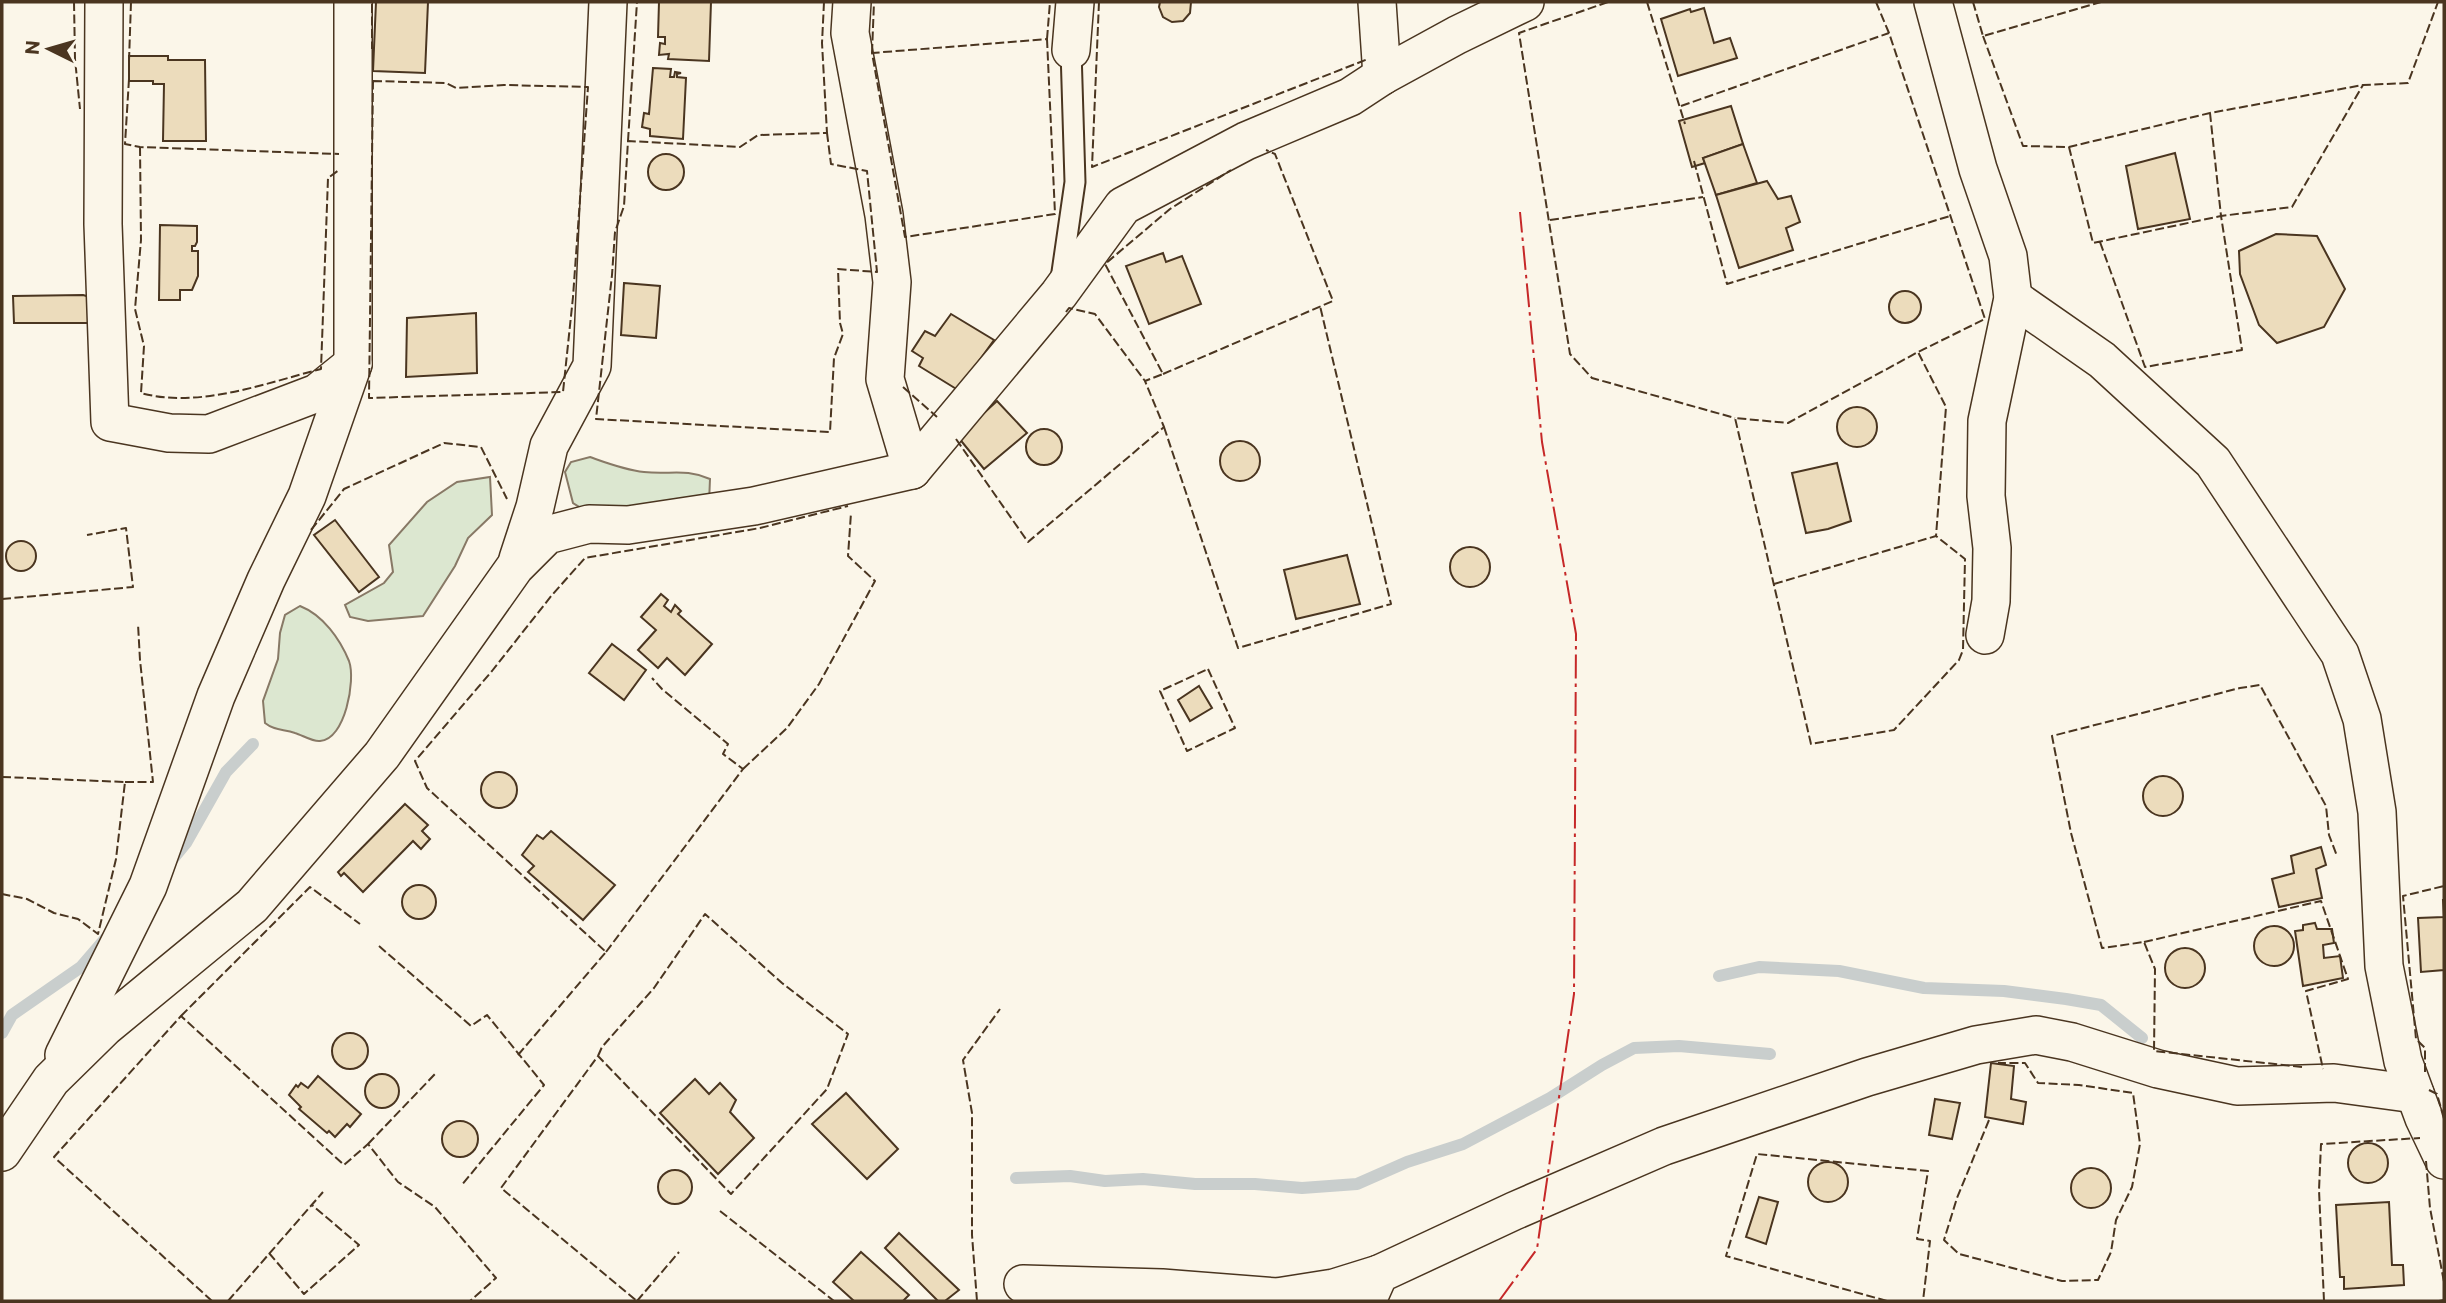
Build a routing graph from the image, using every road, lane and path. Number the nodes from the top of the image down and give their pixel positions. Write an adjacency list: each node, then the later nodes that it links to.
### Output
1 (104, 2): 13 (street)
2 (353, 2): 13 (street)
3 (608, 2): 15 (street)
4 (852, 2): 14 (street)
5 (1075, 2): 9 (street)
6 (1377, 2): 10 (street)
7 (1525, 2): 10 (street)
8 (1933, 2): 12 (street)
9 (1071, 50): 11 (lane)
10 (1382, 76): 11 (street)
11 (1059, 294): 14 (street)
12 (2013, 298): 16 (street); 18 (street)
13 (353, 364): 17 (street)
14 (912, 470): 15 (street)
15 (515, 567): 17 (street)
16 (1986, 635)
17 (51, 1080): 19 (street)
18 (2415, 1094): 20 (street); 22 (street)
19 (2, 1152)
20 (2444, 1160)
21 (1023, 1284): 22 (street)
22 (1373, 1288)

